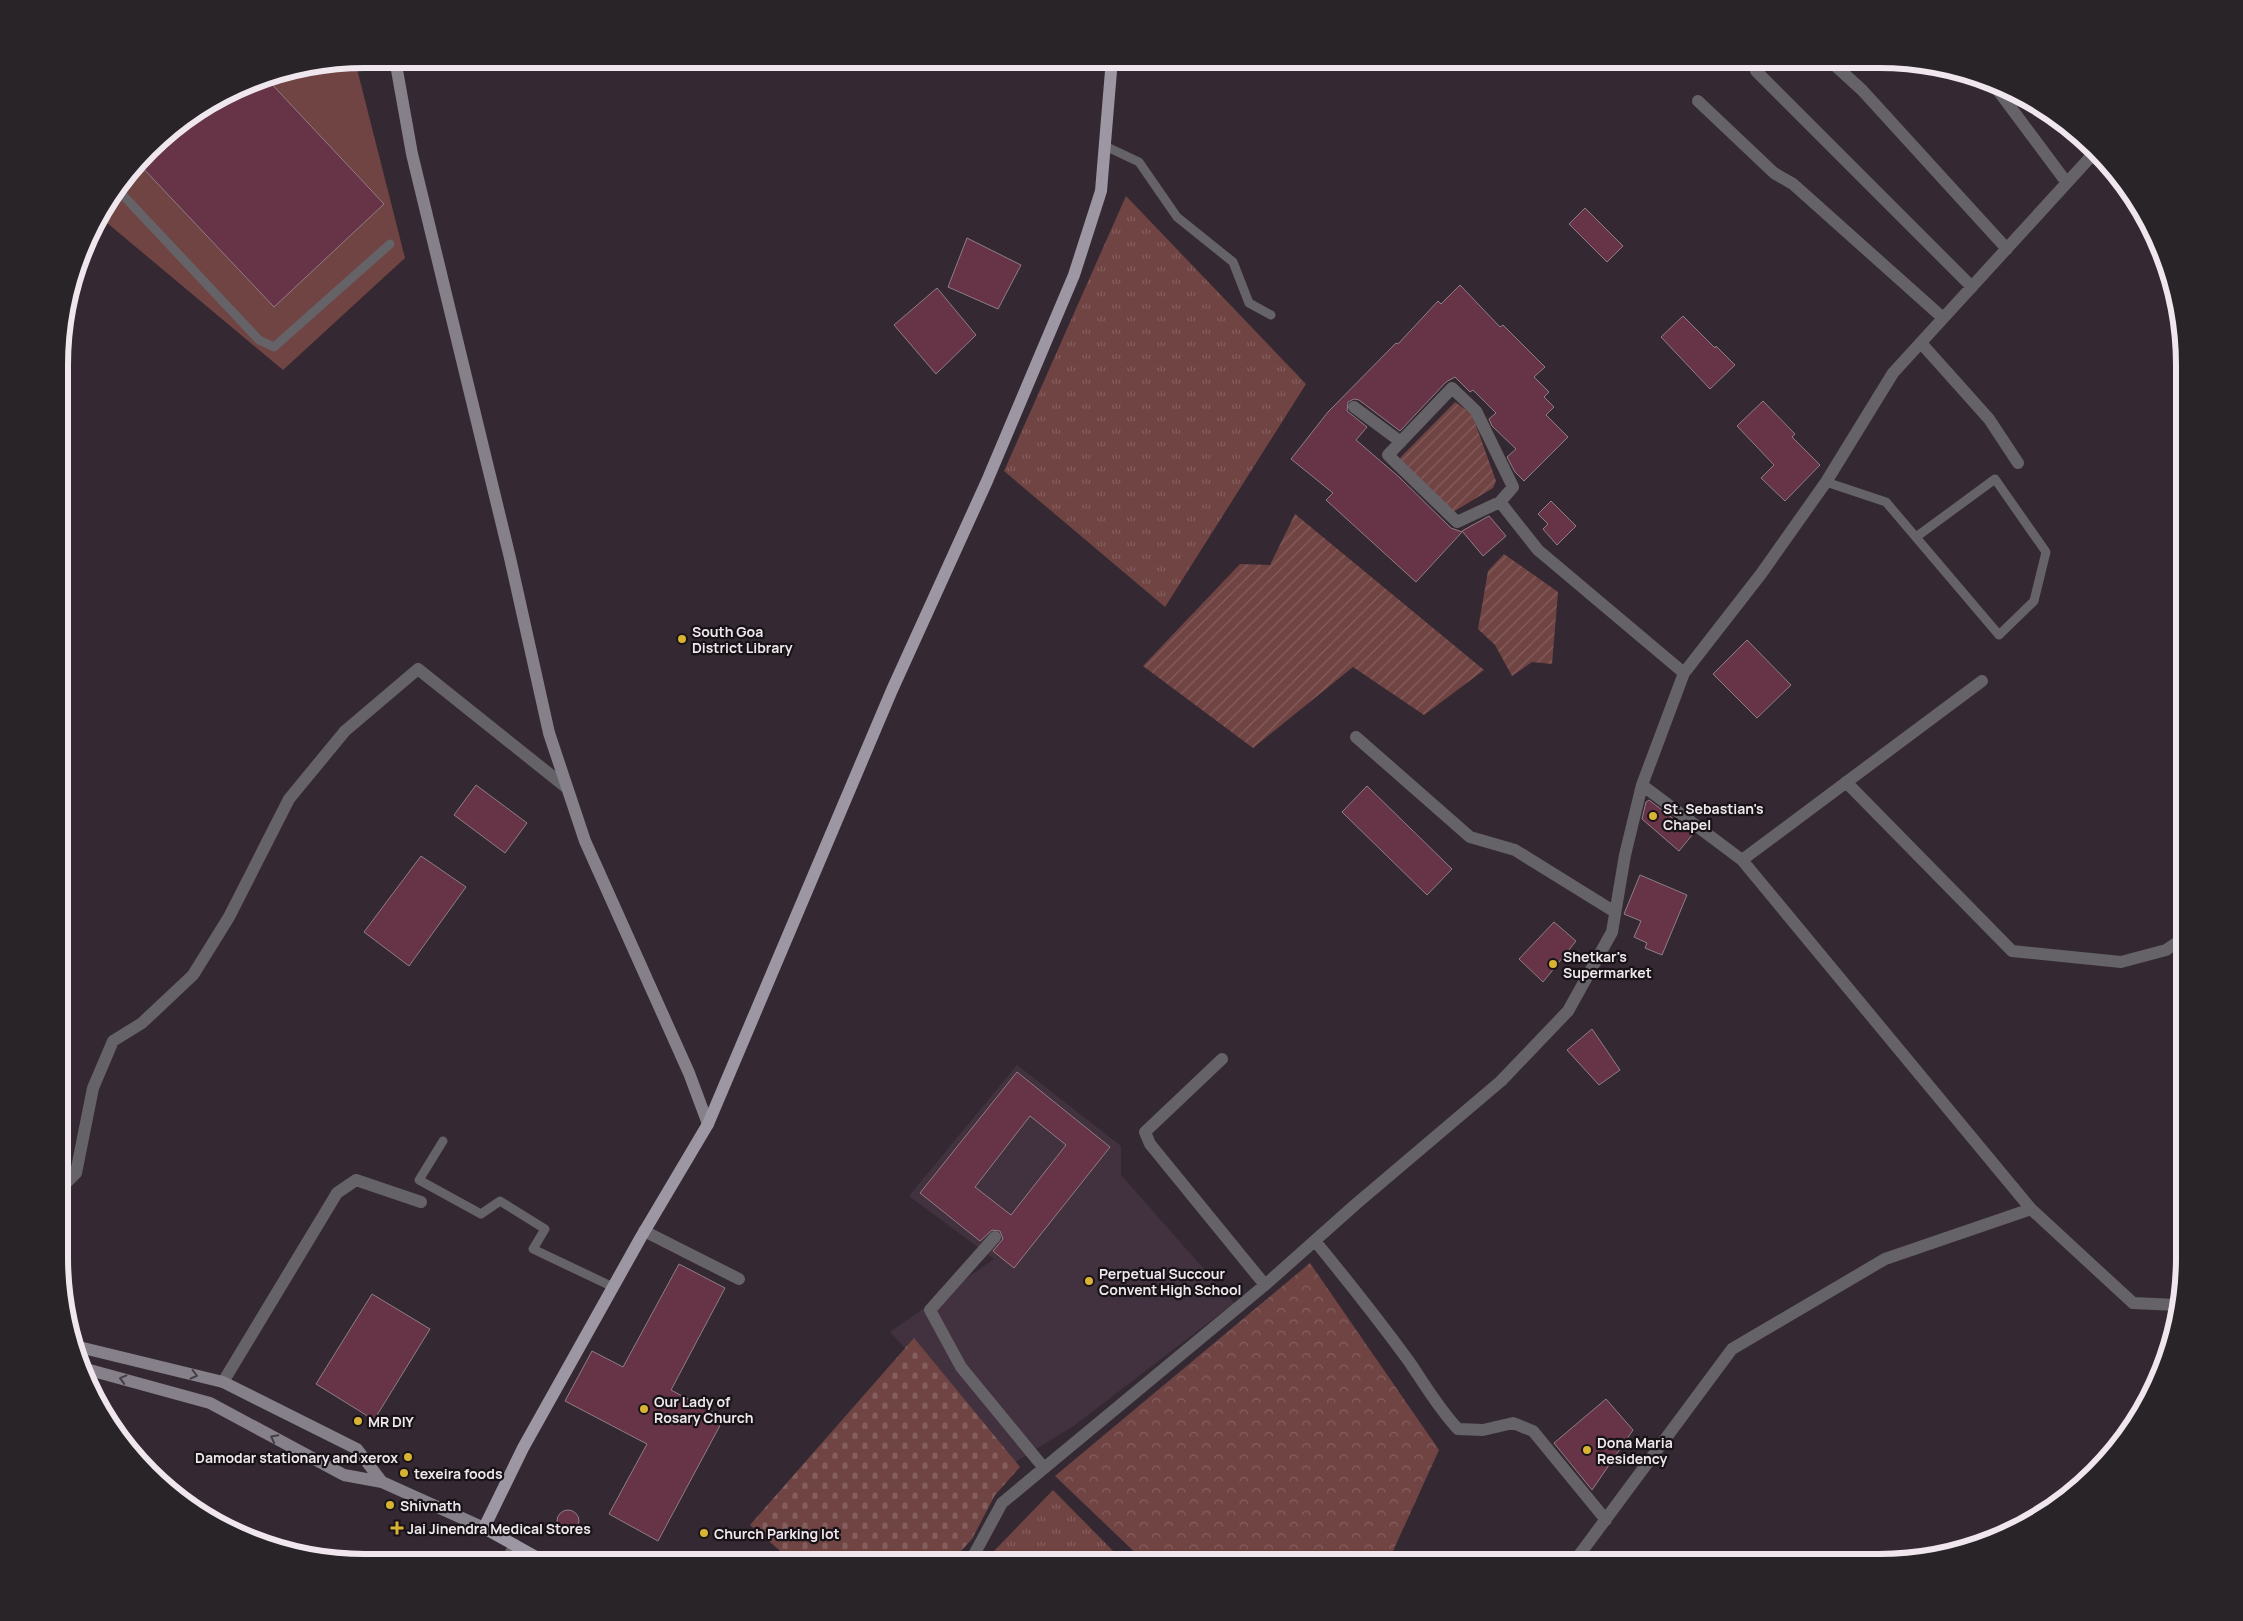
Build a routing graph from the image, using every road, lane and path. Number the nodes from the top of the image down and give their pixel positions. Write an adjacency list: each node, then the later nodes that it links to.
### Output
1 (397, 68): 28 (street)
2 (1111, 68): 7 (main road)
3 (1838, 68): 12 (street)
4 (1756, 71): 13 (street)
5 (2001, 94): 9 (street)
6 (1698, 100): 15 (street)
7 (1104, 146): 14 (lane); 33 (main road)
8 (2090, 157): 9 (street)
9 (2067, 182): 12 (street)
10 (122, 194): 11 (lane)
11 (390, 244)
12 (2007, 248): 13 (street)
13 (1972, 287): 15 (street)
14 (1271, 315)
15 (1943, 318): 16 (street)
16 (1921, 343): 19 (street); 20 (street)
17 (1354, 407): 18 (street)
18 (1401, 442): 21 (street); 21 (street)
19 (2018, 463)
20 (1826, 482): 22 (lane); 23 (street)
21 (1500, 502): 23 (street)
22 (1916, 537): 22 (lane)
23 (1684, 674): 27 (street)
24 (1982, 681): 26 (street)
25 (1356, 737): 30 (street)
26 (1846, 782): 29 (street); 31 (street)
27 (1642, 785): 29 (street); 30 (street)
28 (567, 788): 33 (street); 35 (street)
29 (1742, 860): 37 (street)
30 (1615, 912): 40 (street)
31 (2176, 943)
32 (1222, 1059): 42 (street)
33 (708, 1124): 38 (main road)
34 (443, 1141): 43 (lane)
35 (67, 1182)
36 (421, 1202): 47 (street)
37 (2031, 1209): 44 (street); 50 (street)
38 (644, 1231): 41 (street); 43 (main road)
39 (995, 1237): 48 (street)
40 (1315, 1241): 42 (street); 50 (street)
41 (740, 1279)
42 (1265, 1285): 48 (street)
43 (613, 1287): 51 (main road)
44 (2171, 1305)
45 (82, 1348): 47 (street, one-way to 47)
46 (90, 1370): 49 (street, one-way to 46)
47 (222, 1382): 49 (street)
48 (1044, 1468): 55 (street)
49 (382, 1482): 51 (street)
50 (1606, 1520): 56 (street)
51 (484, 1528): 52 (main road)
52 (515, 1545): 53 (street); 54 (main road)
53 (510, 1554)
54 (531, 1554)
55 (974, 1554)
56 (1580, 1554)

